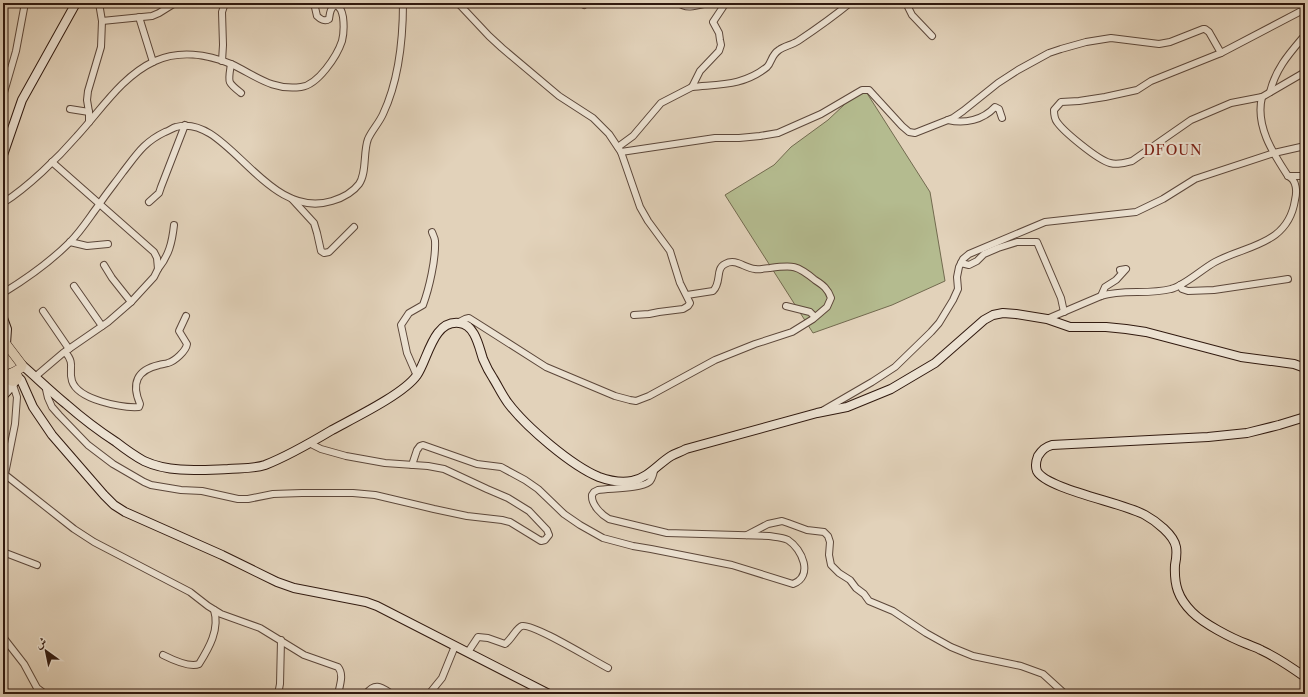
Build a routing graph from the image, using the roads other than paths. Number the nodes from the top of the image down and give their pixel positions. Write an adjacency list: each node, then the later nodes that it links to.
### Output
1 (25, 3): 27 (street)
2 (76, 3): 38 (street)
3 (99, 3): 16 (street)
4 (175, 3): 15 (street)
5 (225, 3): 20 (street)
6 (314, 3): 22 (street)
7 (403, 3): 42 (street)
8 (458, 3): 36 (street)
9 (678, 3): 10 (street)
10 (708, 3)
11 (722, 3): 24 (street)
12 (850, 3): 24 (street)
13 (906, 3): 18 (street)
14 (1305, 9): 19 (street)
15 (139, 17): 16 (street); 21 (street)
16 (102, 21): 30 (street)
17 (1305, 35): 25 (street)
18 (932, 36)
19 (1220, 54): 28 (street); 32 (street)
20 (222, 61): 21 (street); 22 (street)
21 (153, 62): 33 (street)
22 (231, 64): 26 (street)
23 (1305, 72): 25 (street)
24 (692, 87): 36 (street)
25 (1270, 92): 28 (street)
26 (242, 93)
27 (3, 96)
28 (1262, 97): 37 (street)
29 (70, 109): 30 (street)
30 (89, 112): 33 (street)
31 (1002, 118): 32 (street)
32 (948, 120): 36 (street)
33 (89, 122): 39 (street)
34 (185, 126): 42 (street); 43 (street); 45 (street)
35 (1305, 146): 37 (street)
36 (620, 149): 59 (street)
37 (1274, 153): 40 (street); 51 (street)
38 (3, 155)
39 (52, 162): 44 (street); 45 (street)
40 (1288, 176): 41 (street); 56 (street)
41 (1305, 178)
42 (291, 198): 47 (street)
43 (149, 202)
44 (3, 203)
45 (99, 204): 49 (street); 53 (street)
46 (174, 225): 53 (street)
47 (354, 227)
48 (432, 232): 77 (street)
49 (70, 242): 50 (street); 58 (street)
50 (108, 244)
51 (961, 263): 64 (street); 81 (street)
52 (104, 265): 61 (street)
53 (158, 269): 61 (street)
54 (1120, 270): 60 (street)
55 (1288, 280): 56 (street)
56 (1180, 285): 60 (street)
57 (74, 286): 71 (street)
58 (3, 293)
59 (687, 295): 65 (street); 67 (street)
60 (1101, 296): 64 (street)
61 (132, 302): 71 (street)
62 (786, 306): 67 (street)
63 (43, 311): 73 (street)
64 (1064, 312): 69 (street)
65 (634, 315)
66 (186, 316): 73 (street)
67 (814, 316): 70 (street)
68 (3, 318): 72 (street)
69 (1047, 319): 75 (street); 81 (street)
70 (459, 322): 77 (street); 85 (street)
71 (102, 326): 73 (street)
72 (5, 342): 74 (main road)
73 (67, 350): 76 (street)
74 (22, 365): 76 (street); 78 (main road)
75 (1305, 368)
76 (36, 376): 79 (street)
77 (416, 376): 83 (street)
78 (12, 379): 80 (street); 86 (street); 94 (street)
79 (45, 385): 83 (street); 84 (street)
80 (3, 396)
81 (817, 413): 85 (street)
82 (1305, 417): 98 (street)
83 (309, 443): 84 (street)
84 (412, 465): 88 (street)
85 (654, 471): 88 (street)
86 (4, 473): 87 (street); 91 (street)
87 (3, 484)
88 (747, 536): 106 (street)
89 (3, 552): 90 (street)
90 (37, 565)
91 (214, 610): 93 (street); 96 (street)
92 (3, 636): 99 (street)
93 (281, 640): 100 (street); 101 (street)
94 (455, 646): 95 (street); 104 (street)
95 (468, 652): 97 (street); 105 (street)
96 (163, 655)
97 (608, 668)
98 (1305, 677)
99 (44, 694)
100 (278, 694)
101 (338, 694)
102 (366, 694): 103 (street)
103 (392, 694)
104 (429, 694)
105 (549, 694)
106 (1065, 694)

